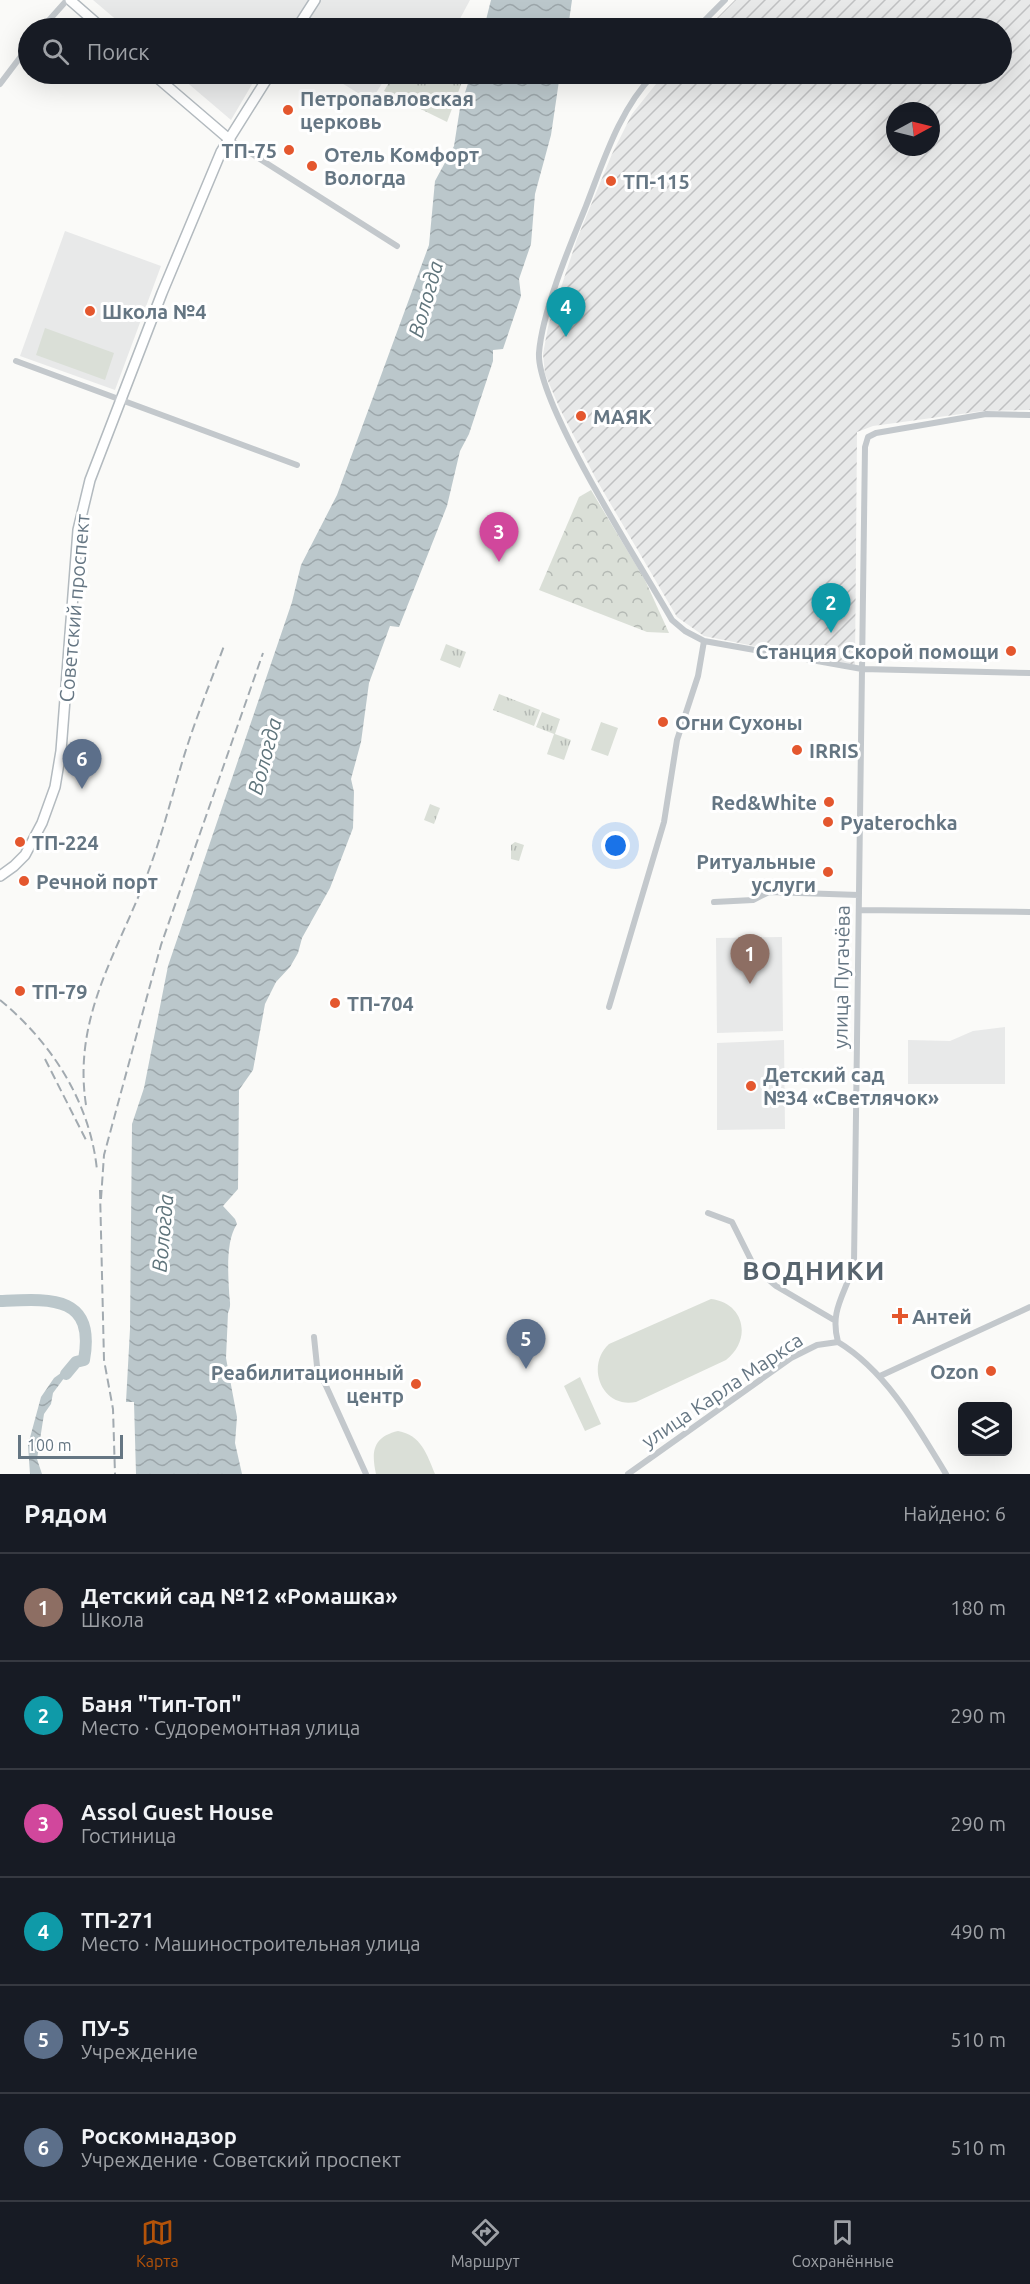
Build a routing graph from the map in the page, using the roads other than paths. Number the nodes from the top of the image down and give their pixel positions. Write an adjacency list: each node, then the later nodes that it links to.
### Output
1 (68, 0): 4 (street); 5 (street)
2 (315, 0): 6 (street)
3 (725, 0): 7 (street)
4 (51, 18)
5 (90, 18)
6 (303, 18)
7 (707, 18)
8 (18, 60): 9 (street)
9 (0, 84)
10 (165, 84): 13 (street)
11 (264, 84): 13 (street, Советский проспект)
12 (645, 84): 19 (street)
13 (230, 140): 14 (street); 16 (street, Советский проспект)
14 (397, 246)
15 (16, 361): 16 (street)
16 (122, 399): 18 (street); 22 (street, Советский проспект)
17 (1030, 415): 20 (street, улица Пугачёва)
18 (297, 465)
19 (704, 641): 20 (street); 27 (street)
20 (862, 669): 21 (street); 23 (street, улица Пугачёва)
21 (1030, 674)
22 (0, 876)
23 (859, 895): 24 (street); 25 (street, улица Пугачёва)
24 (714, 902)
25 (859, 910): 26 (street); 30 (street, улица Пугачёва)
26 (1030, 912)
27 (609, 1007)
28 (708, 1213): 30 (street)
29 (1030, 1307): 33 (street)
30 (834, 1320): 32 (street, улица Пугачёва)
31 (314, 1337): 34 (street)
32 (838, 1342): 33 (street); 35 (street, улица Карла Маркса)
33 (880, 1376): 36 (street)
34 (366, 1474)
35 (628, 1474)
36 (946, 1474)

